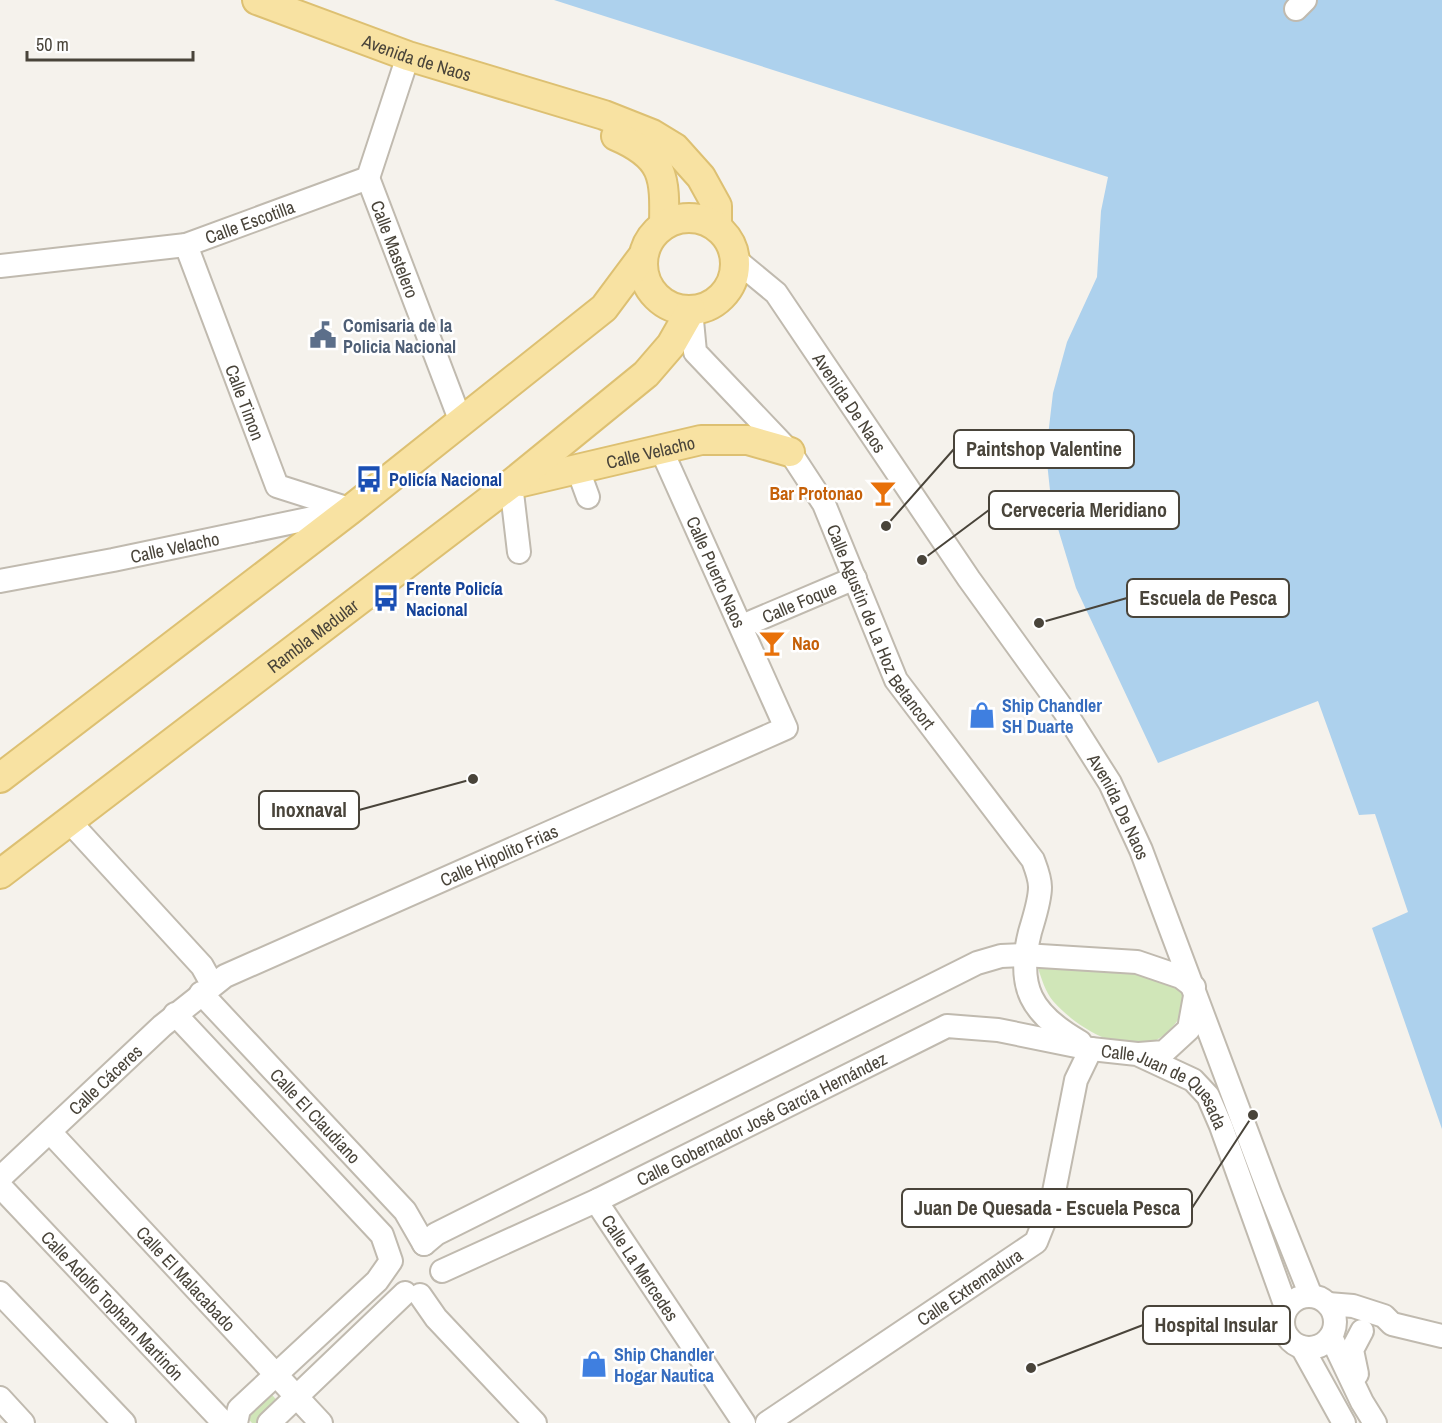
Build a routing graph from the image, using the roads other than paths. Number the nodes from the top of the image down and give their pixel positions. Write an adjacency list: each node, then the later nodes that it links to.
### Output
1 (257, 0): 2 (main road, Avenida de Naos)
2 (408, 56): 3 (main road, Avenida de Naos); 4 (street)
3 (579, 109): 5 (main road, Avenida de Naos); 6 (main road, Avenida de Naos)
4 (368, 178): 7 (street, Calle Escotilla); 12 (street, Calle Mastelero)
5 (664, 225): 6 (main road); 8 (main road)
6 (717, 227): 9 (main road)
7 (186, 245): 10 (street, Calle Escotilla); 18 (street, Calle Timon)
8 (642, 257): 11 (main road); 12 (main road)
9 (736, 260): 11 (main road); 29 (street, Avenida De Naos)
10 (0, 266)
11 (691, 310): 14 (street, Calle Agustin de La Hoz Betancort); 16 (main road, Rambla Medular)
12 (460, 422): 18 (main road)
13 (661, 449): 14 (main road, Calle Velacho); 15 (main road, Calle Velacho); 22 (street, Calle Puerto Naos)
14 (790, 452): 20 (street, Calle Agustin de La Hoz Betancort)
15 (578, 467): 16 (main road, Calle Velacho); 17 (street)
16 (511, 484): 19 (street); 25 (main road, Rambla Medular)
17 (588, 497)
18 (350, 510): 21 (street, Calle Velacho); 24 (main road)
19 (519, 552)
20 (855, 578): 22 (street, Calle Foque); 27 (street, Calle Agustin de La Hoz Betancort)
21 (0, 581)
22 (742, 626): 23 (street, Calle Puerto Naos)
23 (786, 728): 28 (street, Calle Hipolito Frias)
24 (0, 778)
25 (69, 821): 26 (main road, Rambla Medular); 28 (street, Calle El Claudiano)
26 (0, 874)
27 (1024, 955): 29 (street); 31 (street, Calle Agustin de La Hoz Betancort); 37 (street)
28 (207, 989): 30 (street, Calle Cáceres); 37 (street, Calle El Claudiano)
29 (1195, 990): 32 (street); 42 (street, Avenida De Naos)
30 (175, 1014): 33 (street, Calle Cáceres); 38 (street, Calle El Claudiano)
31 (1091, 1049): 32 (street, Calle Juan de Quesada); 36 (street, Calle Gobernador José García Hernández); 60 (street, Calle Extremadura)
32 (1137, 1054): 43 (street, Calle Juan de Quesada)
33 (50, 1132): 34 (street, Calle Cáceres); 49 (street, Calle El Malacabado)
34 (0, 1178)
35 (0, 1186): 53 (street, Calle Adolfo Topham Martinón)
36 (598, 1200): 39 (street, Calle Gobernador José García Hernández); 59 (street, Calle La Mercedes)
37 (424, 1244): 38 (street); 39 (street)
38 (391, 1261): 41 (street); 49 (street)
39 (442, 1271): 41 (street)
40 (0, 1293): 55 (street)
41 (412, 1294): 50 (street); 58 (street)
42 (1319, 1300): 43 (street); 44 (street); 46 (street)
43 (1286, 1307): 48 (street)
44 (1392, 1324): 45 (street); 47 (street)
45 (1362, 1331): 46 (street); 52 (street)
46 (1331, 1336): 48 (street); 52 (street)
47 (1442, 1336)
48 (1304, 1349): 61 (street)
49 (276, 1375): 50 (street, Calle El Malacabado); 53 (street)
50 (297, 1397): 56 (street); 57 (street, Calle El Malacabado)
51 (0, 1398): 54 (street)
52 (1362, 1402): 62 (street)
53 (223, 1421)
54 (23, 1423)
55 (124, 1423)
56 (269, 1423)
57 (321, 1423)
58 (535, 1423)
59 (744, 1423)
60 (767, 1423)
61 (1344, 1423)
62 (1375, 1423)

